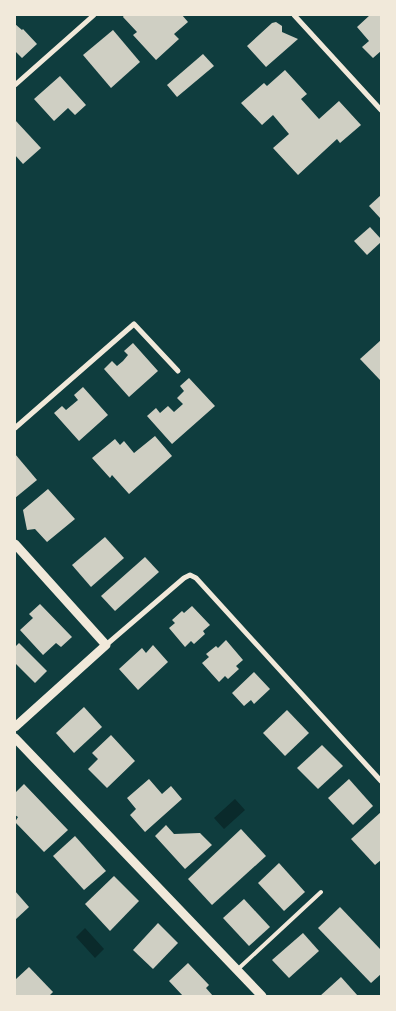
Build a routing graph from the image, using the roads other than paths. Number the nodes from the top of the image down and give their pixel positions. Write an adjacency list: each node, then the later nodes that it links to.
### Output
1 (94, 15): 3 (street)
2 (294, 15): 4 (street)
3 (15, 84)
4 (381, 110)
5 (178, 370): 6 (street)
6 (15, 428)
7 (15, 544): 8 (street)
8 (106, 645): 9 (street); 11 (street)
9 (15, 727)
10 (15, 738): 13 (street)
11 (381, 781)
12 (321, 892): 13 (lane)
13 (237, 970): 14 (street)
14 (262, 996)

